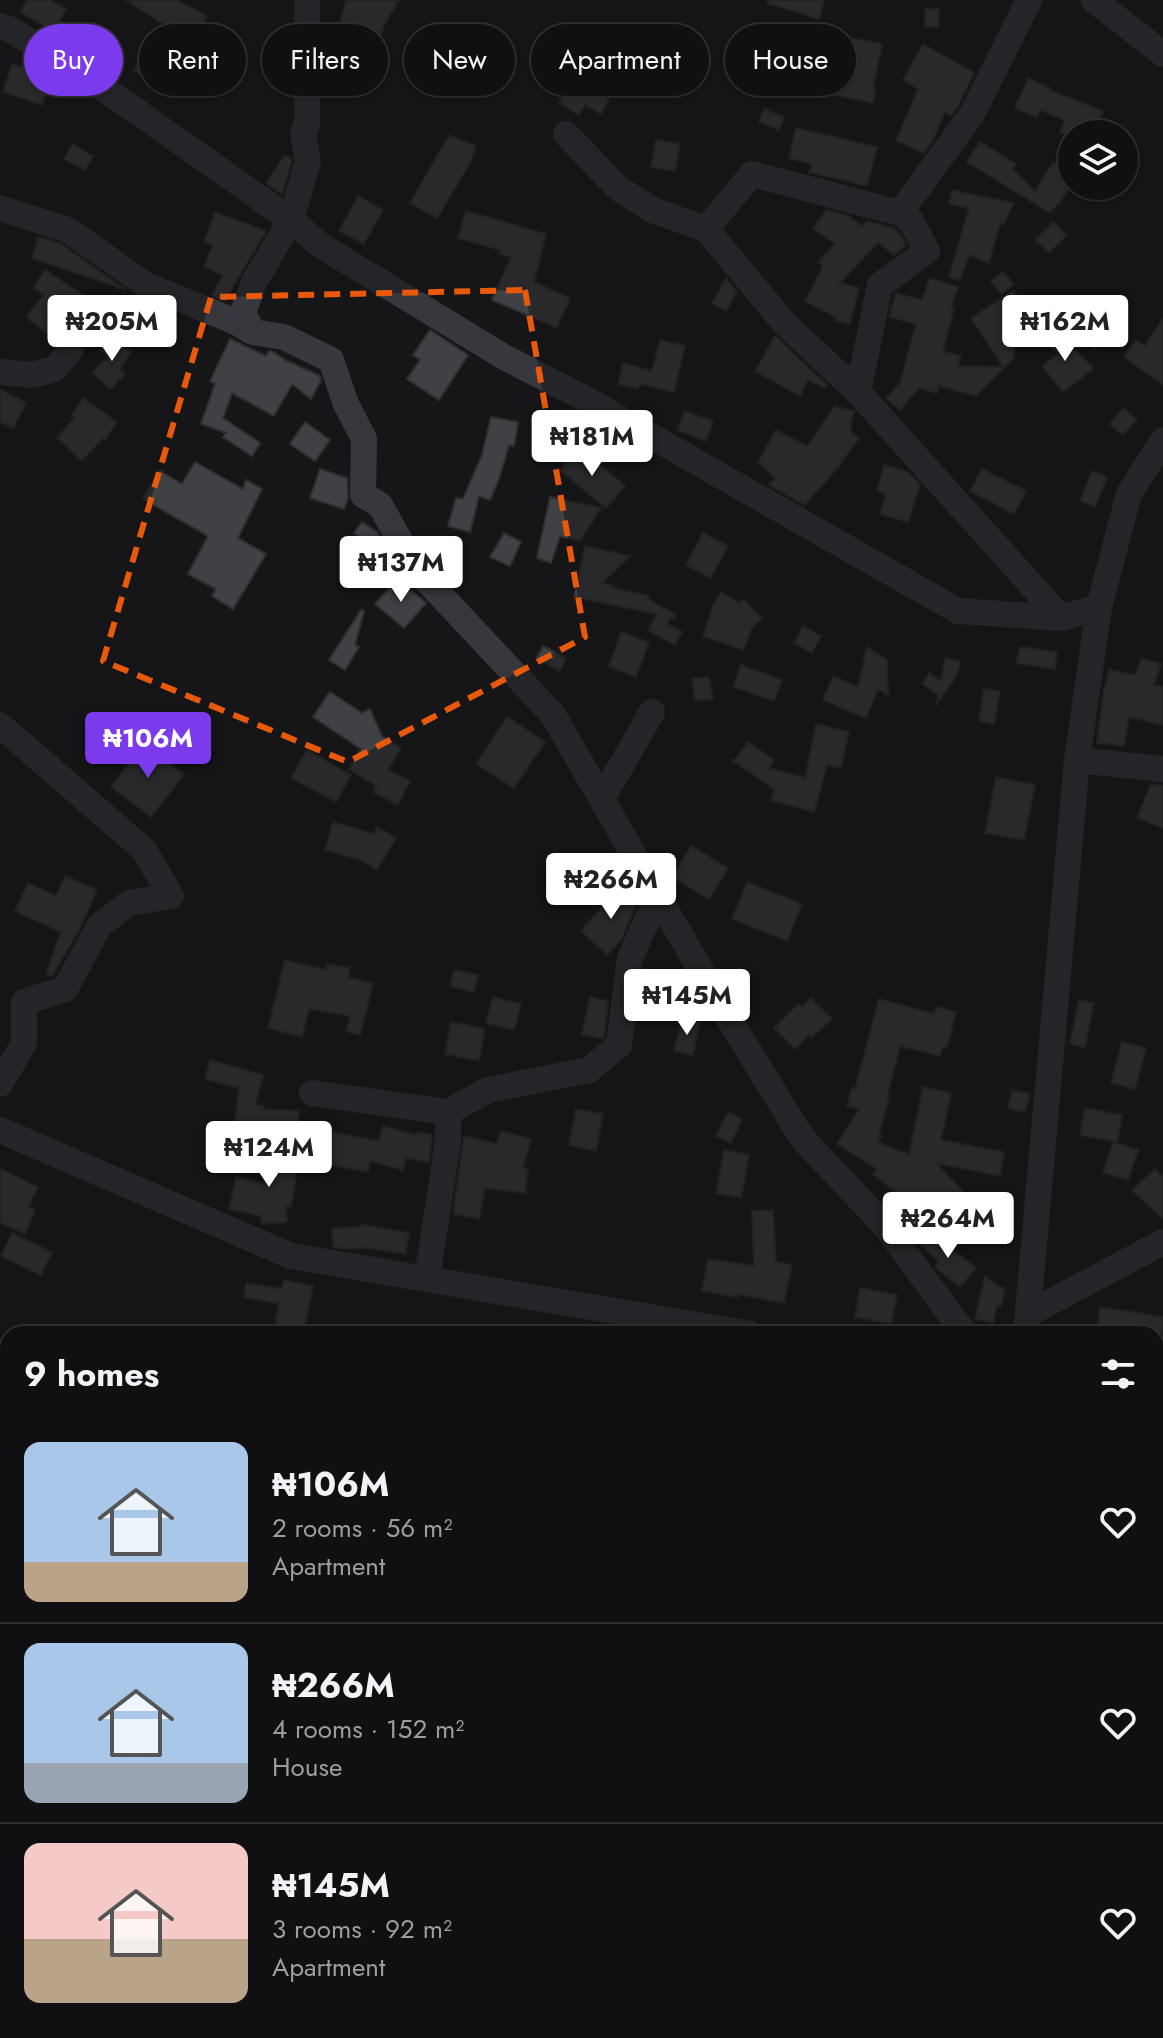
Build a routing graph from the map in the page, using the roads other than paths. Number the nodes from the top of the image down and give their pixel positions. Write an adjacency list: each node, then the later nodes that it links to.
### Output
1 (307, 0): 9 (street)
2 (1029, 0): 8 (street)
3 (1094, 0): 5 (street)
4 (0, 26): 9 (street)
5 (1163, 54)
6 (566, 134): 10 (street)
7 (0, 208): 11 (street)
8 (900, 213): 10 (street); 14 (street)
9 (291, 220): 11 (street); 17 (street)
10 (706, 229): 14 (street)
11 (253, 332): 22 (street)
12 (71, 349): 13 (street)
13 (0, 372)
14 (858, 392): 17 (street)
15 (1163, 440): 16 (street)
16 (1099, 607): 17 (street); 20 (street)
17 (1061, 618)
18 (652, 712): 22 (street)
19 (0, 725): 24 (street)
20 (1077, 760): 21 (street); 30 (street)
21 (1163, 769)
22 (602, 799): 23 (street)
23 (658, 895): 26 (street); 32 (street)
24 (0, 1084)
25 (312, 1093): 26 (street)
26 (448, 1112): 29 (street)
27 (0, 1130): 29 (street)
28 (1163, 1242): 30 (street)
29 (427, 1279): 31 (street)
30 (1027, 1324)
31 (703, 1326)
32 (959, 1326)

